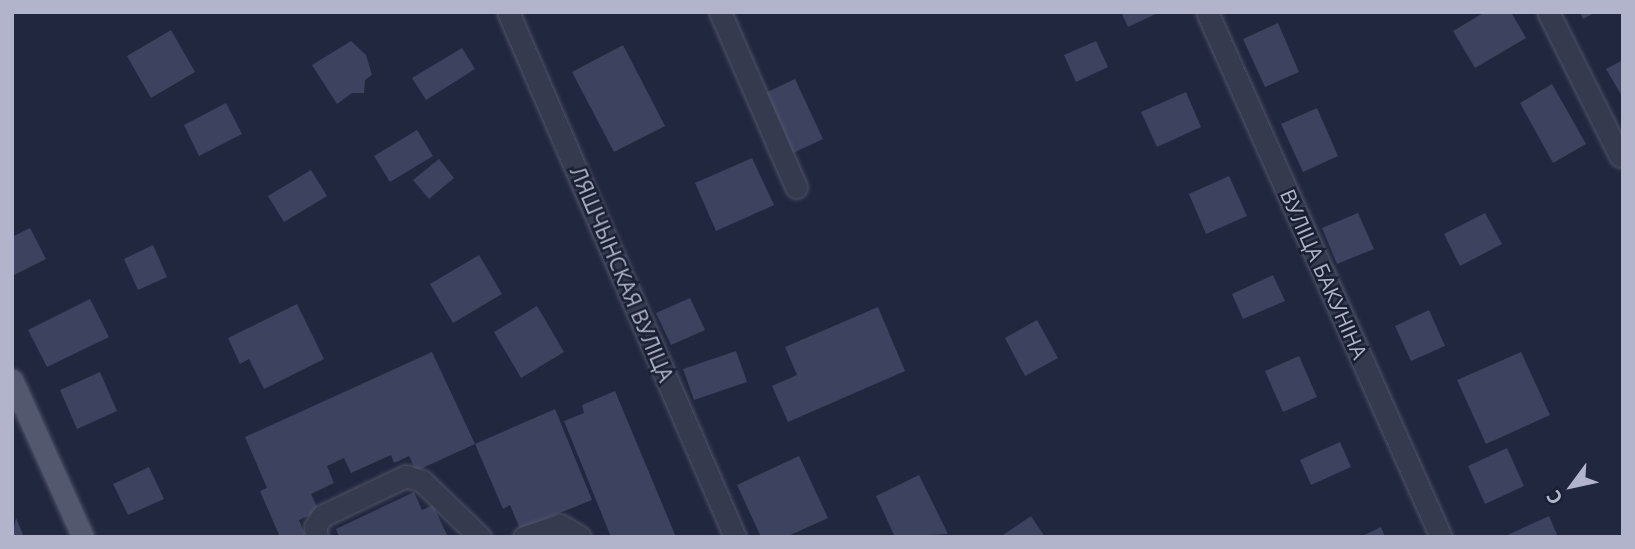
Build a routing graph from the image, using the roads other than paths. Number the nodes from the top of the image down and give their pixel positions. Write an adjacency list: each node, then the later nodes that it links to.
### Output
1 (508, 12): 13 (street, ЛЯШЧЫНСКАЯ ВУЛІЦА)
2 (720, 12): 6 (street)
3 (1208, 12): 14 (street, ВУЛІЦА БАКУНІНА)
4 (1548, 12): 5 (street)
5 (1620, 156)
6 (796, 187)
7 (12, 380): 8 (main road)
8 (83, 537)
9 (317, 537): 10 (street)
10 (480, 537)
11 (524, 537): 12 (street)
12 (580, 537)
13 (735, 537)
14 (1441, 537)

